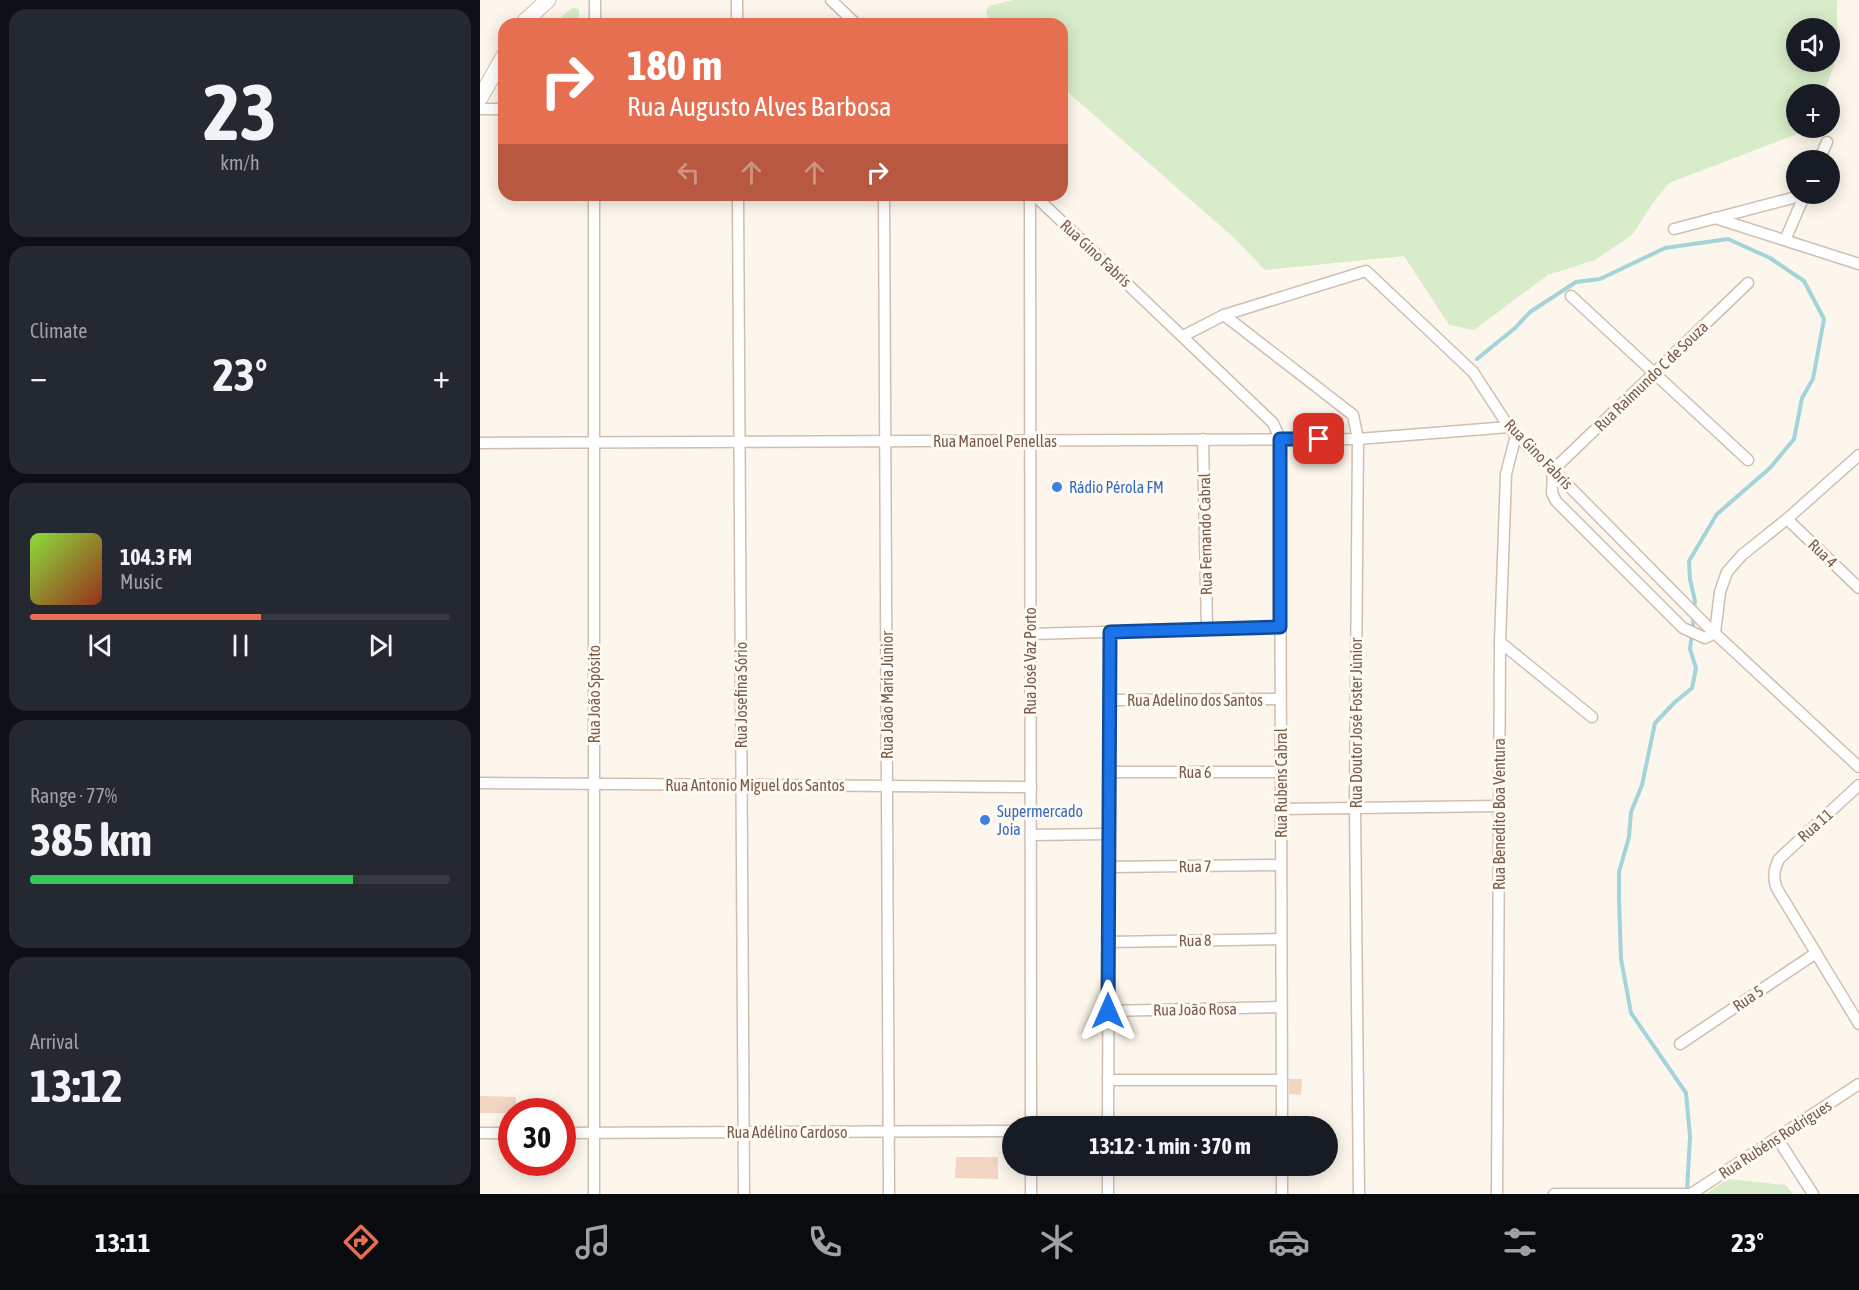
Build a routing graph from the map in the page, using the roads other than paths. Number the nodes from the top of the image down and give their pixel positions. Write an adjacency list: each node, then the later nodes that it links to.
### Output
1 (537, 0): 6 (street)
2 (548, 0): 7 (street)
3 (595, 0): 8 (street)
4 (737, 0): 9 (street)
5 (831, 0): 10 (street)
6 (526, 18)
7 (528, 18)
8 (595, 18)
9 (737, 18)
10 (850, 18)
11 (498, 66): 12 (street)
12 (480, 98)
13 (480, 109): 14 (street)
14 (498, 109)
15 (1827, 142): 16 (street)
16 (1823, 150)
17 (1786, 199): 24 (street)
18 (594, 201): 39 (street, Rua João Spósito)
19 (738, 201): 40 (street, Rua Josefina Sório)
20 (884, 201): 38 (street, Rua João Maria Júnior)
21 (1032, 201): 37 (street, Rua José Vaz Porto)
22 (1038, 201): 31 (street, Rua Gino Fabris)
23 (1801, 204): 26 (street)
24 (1715, 218): 25 (street); 26 (street)
25 (1674, 229)
26 (1785, 240): 27 (street)
27 (1859, 264)
28 (1748, 283): 32 (street, Rua Raimundo C de Souza)
29 (1571, 296): 32 (street)
30 (1224, 315): 31 (street, Rua Gino Fabris); 33 (street, Rua Gino Fabris); 36 (street, Rua Doutor José Foster Júnior)
31 (1183, 336): 35 (street, Rua Gino Fabris)
32 (1654, 373): 43 (street); 44 (street, Rua Raimundo C de Souza)
33 (1512, 431): 36 (street, Rua Manoel Penellas); 44 (street, Rua Gino Fabris); 52 (street, Rua Benedito Boa Ventura)
34 (1203, 439): 35 (street, Rua Manoel Penellas); 37 (street, Rua Manoel Penellas); 48 (street, Rua Fernando Cabral)
35 (1280, 439): 36 (street, Rua Manoel Penellas); 47 (street, Rua Rubens Cabral)
36 (1358, 439): 66 (street, Rua Doutor José Foster Júnior)
37 (1030, 440): 38 (street, Rua Manoel Penellas); 51 (street, Rua José Vaz Porto)
38 (885, 441): 40 (street, Rua Manoel Penellas); 62 (street, Rua João Maria Júnior)
39 (594, 442): 40 (street, Rua Manoel Penellas); 41 (street, Rua Manoel Penellas); 60 (street, Rua João Spósito)
40 (740, 442): 61 (street, Rua Josefina Sório)
41 (480, 443)
42 (1859, 455): 45 (street)
43 (1748, 460)
44 (1553, 470): 50 (street, Rua Gino Fabris); 50 (street)
45 (1787, 519): 46 (street, Rua 4); 50 (street)
46 (1859, 588)
47 (1280, 627): 48 (street); 53 (street, Rua Rubens Cabral)
48 (1208, 629): 49 (street)
49 (1110, 632): 51 (street); 54 (street)
50 (1709, 632): 56 (street, Rua Gino Fabris)
51 (1030, 634): 63 (street, Rua José Vaz Porto)
52 (1500, 642): 55 (street); 65 (street, Rua Benedito Boa Ventura)
53 (1280, 699): 54 (street, Rua Adelino dos Santos); 58 (street, Rua Rubens Cabral)
54 (1110, 700): 57 (street)
55 (1592, 717)
56 (1859, 766)
57 (1109, 772): 58 (street, Rua 6); 68 (street)
58 (1281, 772): 67 (street, Rua Rubens Cabral)
59 (480, 783): 60 (street, Rua Antonio Miguel dos Santos)
60 (594, 784): 61 (street, Rua Antonio Miguel dos Santos); 88 (street, Rua João Spósito)
61 (741, 785): 62 (street, Rua Antonio Miguel dos Santos); 89 (street, Rua Josefina Sório)
62 (887, 786): 63 (street, Rua Antonio Miguel dos Santos); 85 (street, Rua João Maria Júnior)
63 (1030, 787): 69 (street, Rua José Vaz Porto)
64 (1857, 791): 74 (street, Rua 11)
65 (1499, 806): 66 (street); 103 (street, Rua Benedito Boa Ventura)
66 (1355, 808): 67 (street); 102 (street, Rua Doutor José Foster Júnior)
67 (1281, 809): 70 (street, Rua Rubens Cabral)
68 (1109, 834): 69 (street); 71 (street)
69 (1031, 835): 82 (street, Rua José Vaz Porto)
70 (1281, 864): 71 (street, Rua 7); 72 (street, Rua Rubens Cabral)
71 (1109, 867): 73 (street)
72 (1281, 939): 73 (street, Rua 8); 75 (street, Rua Rubens Cabral)
73 (1109, 942): 76 (street)
74 (1816, 953): 77 (street); 78 (street, Rua 5)
75 (1281, 1007): 76 (street, Rua João Rosa); 80 (street, Rua Rubens Cabral)
76 (1108, 1011): 79 (street)
77 (1859, 1024)
78 (1680, 1044)
79 (1108, 1080): 80 (street); 83 (street)
80 (1282, 1080): 84 (street, Rua Rubens Cabral)
81 (1859, 1084): 92 (street, Rua Rubéns Rodrigues)
82 (1031, 1116)
83 (1108, 1116)
84 (1282, 1116)
85 (889, 1131): 86 (street, Rua Adélino Cardoso); 89 (street, Rua Adélino Cardoso); 98 (street, Rua João Maria Júnior)
86 (1002, 1131)
87 (576, 1132): 88 (street, Rua Adélino Cardoso)
88 (594, 1132): 89 (street, Rua Adélino Cardoso); 96 (street, Rua João Spósito)
89 (744, 1132): 97 (street, Rua Josefina Sório)
90 (480, 1133): 91 (street)
91 (498, 1133)
92 (1777, 1138): 105 (street, Rua Rubéns Rodrigues); 106 (street)
93 (1031, 1176): 99 (street)
94 (1108, 1176): 100 (street)
95 (1282, 1176): 101 (street)
96 (594, 1194)
97 (744, 1194)
98 (889, 1194)
99 (1031, 1194)
100 (1108, 1194)
101 (1282, 1194)
102 (1359, 1194)
103 (1497, 1194)
104 (1554, 1194): 105 (street)
105 (1691, 1194)
106 (1813, 1194)

